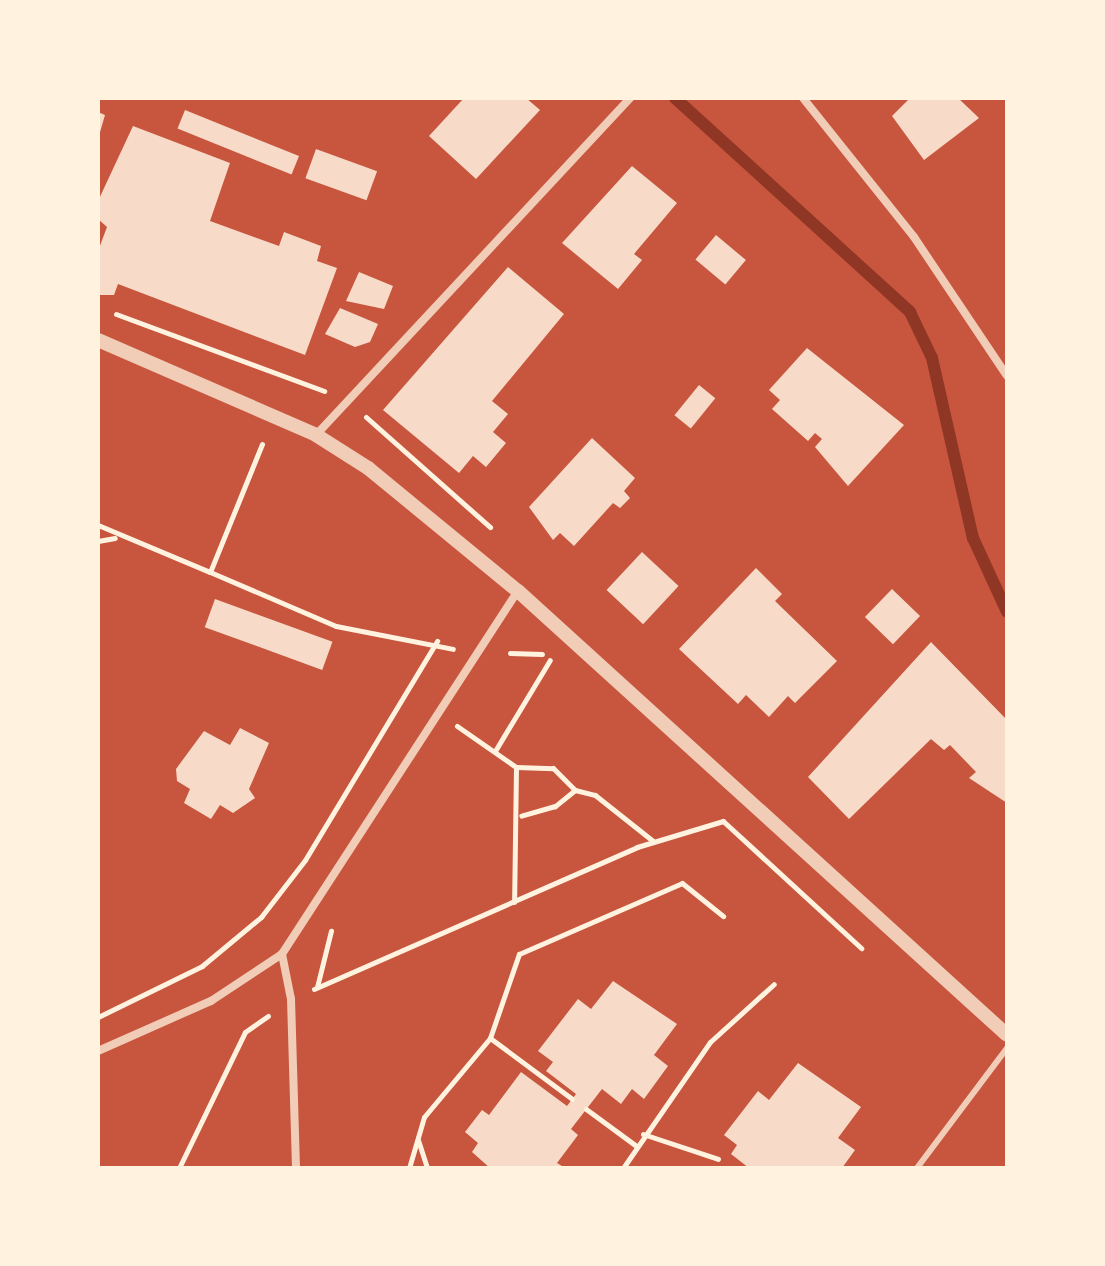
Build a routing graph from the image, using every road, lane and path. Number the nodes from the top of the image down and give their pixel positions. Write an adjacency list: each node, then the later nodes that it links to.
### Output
1 (630, 98): 5 (street)
2 (803, 98): 4 (street)
3 (98, 340): 5 (street)
4 (1007, 376)
5 (316, 435): 11 (street)
6 (262, 444): 10 (path)
7 (98, 525): 8 (path)
8 (116, 537): 9 (path); 10 (path)
9 (98, 541)
10 (210, 572): 25 (path)
11 (518, 591): 22 (street); 26 (street)
12 (497, 658): 14 (path)
13 (451, 722): 14 (path)
14 (494, 752): 15 (path)
15 (516, 767): 16 (path); 17 (path)
16 (575, 790): 17 (path); 18 (path)
17 (521, 816): 19 (path)
18 (653, 841): 19 (path); 21 (path)
19 (514, 902): 24 (path)
20 (723, 916): 27 (path)
21 (861, 948)
22 (282, 954): 24 (street); 29 (street)
23 (774, 984): 32 (path)
24 (291, 999): 36 (path); 37 (street)
25 (98, 1017)
26 (1007, 1035)
27 (490, 1038): 30 (path); 33 (path)
28 (1007, 1048): 41 (lane)
29 (98, 1051)
30 (572, 1099)
31 (586, 1109): 34 (path)
32 (643, 1134): 34 (path); 35 (path)
33 (417, 1140): 38 (path); 39 (path)
34 (635, 1145): 40 (path)
35 (718, 1159)
36 (179, 1168)
37 (296, 1168)
38 (409, 1168)
39 (427, 1168)
40 (623, 1168)
41 (917, 1168)

